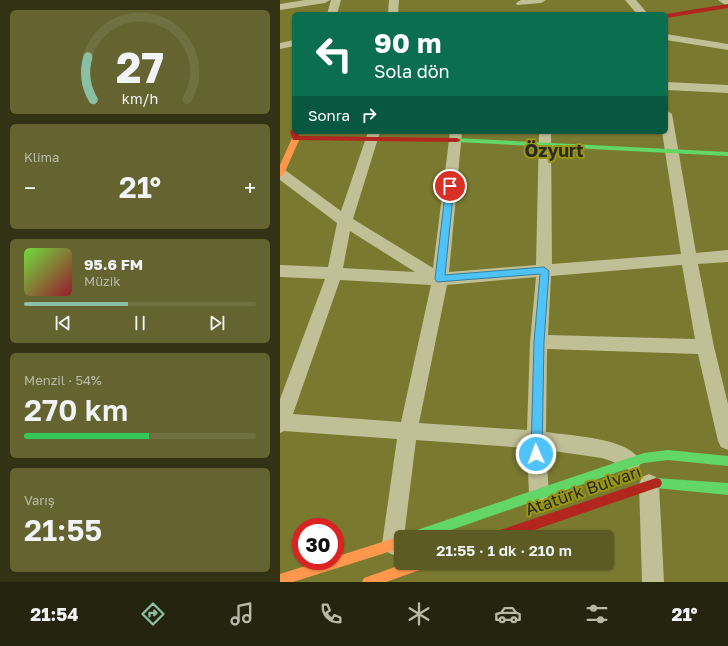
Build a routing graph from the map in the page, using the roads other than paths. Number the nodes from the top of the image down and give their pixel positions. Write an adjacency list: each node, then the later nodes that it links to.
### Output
1 (325, 0): 9 (street)
2 (336, 0): 10 (street)
3 (394, 0): 11 (street)
4 (541, 0): 7 (street)
5 (630, 0): 13 (street)
6 (723, 0): 8 (street)
7 (520, 2): 12 (street)
8 (728, 5): 14 (street)
9 (280, 8)
10 (333, 12)
11 (393, 12)
12 (528, 12)
13 (641, 12)
14 (668, 16)
15 (668, 37): 18 (street)
16 (292, 43): 17 (street)
17 (280, 46)
18 (728, 47)
19 (668, 86): 20 (street)
20 (728, 89)
21 (668, 126): 27 (street)
22 (292, 134): 29 (street)
23 (333, 134): 24 (street)
24 (373, 136): 25 (street); 30 (street)
25 (455, 136): 26 (street); 36 (street)
26 (544, 139): 27 (street); 34 (street)
27 (672, 151): 28 (street); 32 (street)
28 (728, 154)
29 (280, 173): 30 (street)
30 (345, 221): 35 (street); 36 (street)
31 (728, 256): 32 (street)
32 (689, 258): 34 (street); 38 (street)
33 (280, 271): 35 (street)
34 (544, 271): 36 (street); 37 (street)
35 (334, 275): 36 (street); 39 (street)
36 (440, 279): 40 (street)
37 (539, 342): 38 (street); 41 (street)
38 (705, 347): 42 (street)
39 (280, 422): 40 (street)
40 (408, 431): 41 (street); 47 (street)
41 (536, 440): 44 (street); 46 (street)
42 (728, 441)
43 (728, 461): 44 (street, Atatürk Bulvarı)
44 (641, 474): 45 (street, Atatürk Bulvarı); 46 (street, Atatürk Bulvarı); 49 (street, Atatürk Bulvarı); 55 (street)
45 (728, 489)
46 (540, 497): 48 (street, Atatürk Bulvarı)
47 (398, 530)
48 (436, 530)
49 (513, 530)
50 (394, 547): 53 (street)
51 (404, 570): 52 (street)
52 (390, 575): 54 (street)
53 (280, 580)
54 (368, 582)
55 (653, 582)

